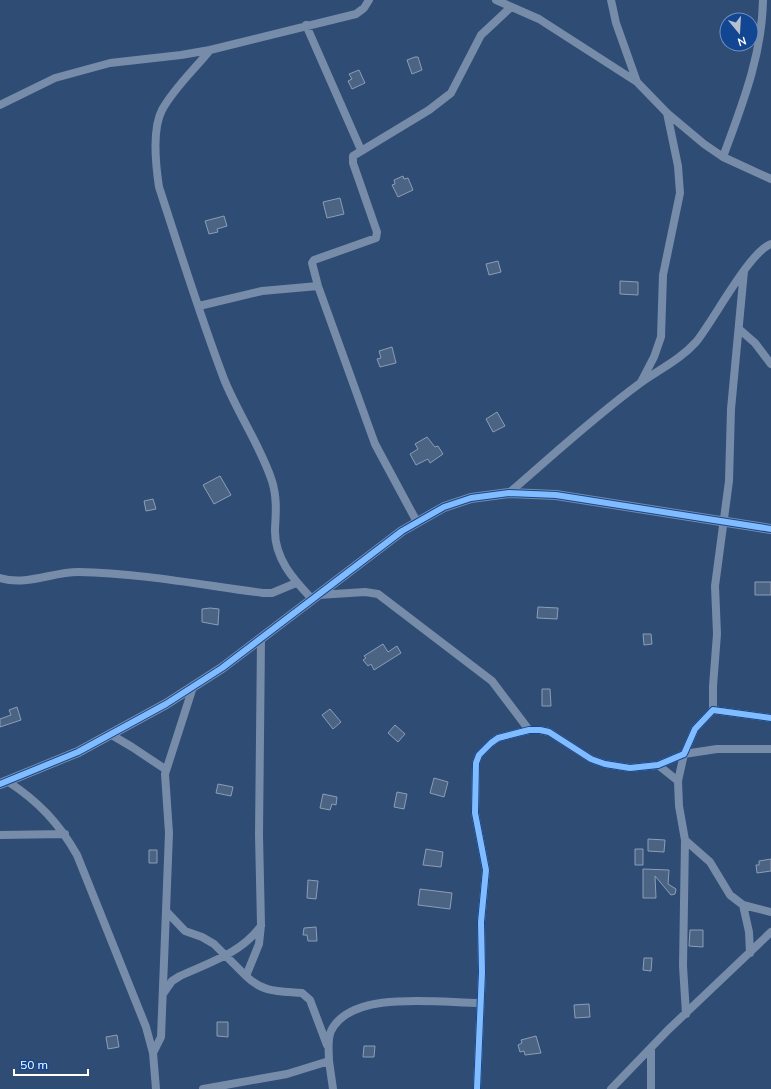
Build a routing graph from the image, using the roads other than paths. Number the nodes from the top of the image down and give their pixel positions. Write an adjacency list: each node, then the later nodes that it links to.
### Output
1 (369, 0): 6 (street)
2 (496, 0): 5 (street)
3 (611, 0): 8 (street)
4 (763, 0): 12 (street)
5 (511, 7): 8 (street); 11 (street)
6 (306, 25): 7 (street); 11 (street)
7 (210, 50): 9 (street); 18 (street)
8 (637, 82): 10 (street)
9 (0, 105)
10 (667, 113): 12 (street); 21 (street)
11 (361, 150): 17 (street)
12 (723, 157): 13 (street)
13 (771, 179)
14 (771, 237): 15 (street)
15 (769, 245): 16 (street)
16 (744, 271): 19 (street); 21 (street)
17 (318, 286): 18 (street); 24 (street)
18 (199, 306): 27 (street)
19 (739, 329): 20 (street); 23 (street)
20 (771, 364)
21 (640, 383): 22 (street)
22 (509, 493): 23 (street); 24 (street)
23 (722, 521): 25 (street); 31 (street)
24 (417, 522): 28 (street)
25 (771, 529)
26 (0, 578): 27 (street)
27 (296, 582): 28 (street)
28 (315, 597): 29 (street); 33 (street)
29 (261, 639): 30 (street); 47 (street)
30 (193, 687): 34 (street); 38 (street)
31 (713, 710): 32 (street); 36 (street)
32 (771, 718)
33 (529, 730): 37 (street); 53 (street)
34 (110, 734): 38 (street); 40 (street)
35 (771, 749): 36 (street)
36 (684, 754): 37 (street); 39 (street)
37 (658, 766): 39 (street)
38 (165, 769): 45 (street)
39 (678, 781): 43 (street)
40 (4, 783): 41 (street)
41 (65, 834): 42 (street); 57 (street)
42 (0, 835)
43 (685, 840): 44 (street); 54 (street)
44 (743, 905): 46 (street); 49 (street)
45 (166, 911): 50 (street); 52 (street)
46 (771, 912)
47 (261, 925): 50 (street); 51 (street)
48 (771, 932): 49 (street)
49 (750, 953): 54 (street)
50 (227, 955): 51 (street); 52 (street)
51 (246, 976): 55 (street)
52 (162, 995): 57 (street)
53 (480, 1004): 55 (street); 62 (street)
54 (686, 1014): 56 (street)
55 (328, 1046): 58 (street)
56 (651, 1048): 63 (street); 64 (street)
57 (153, 1053): 59 (street)
58 (330, 1061): 60 (street); 61 (street)
59 (156, 1089)
60 (203, 1089)
61 (332, 1089)
62 (477, 1089)
63 (611, 1089)
64 (651, 1089)

